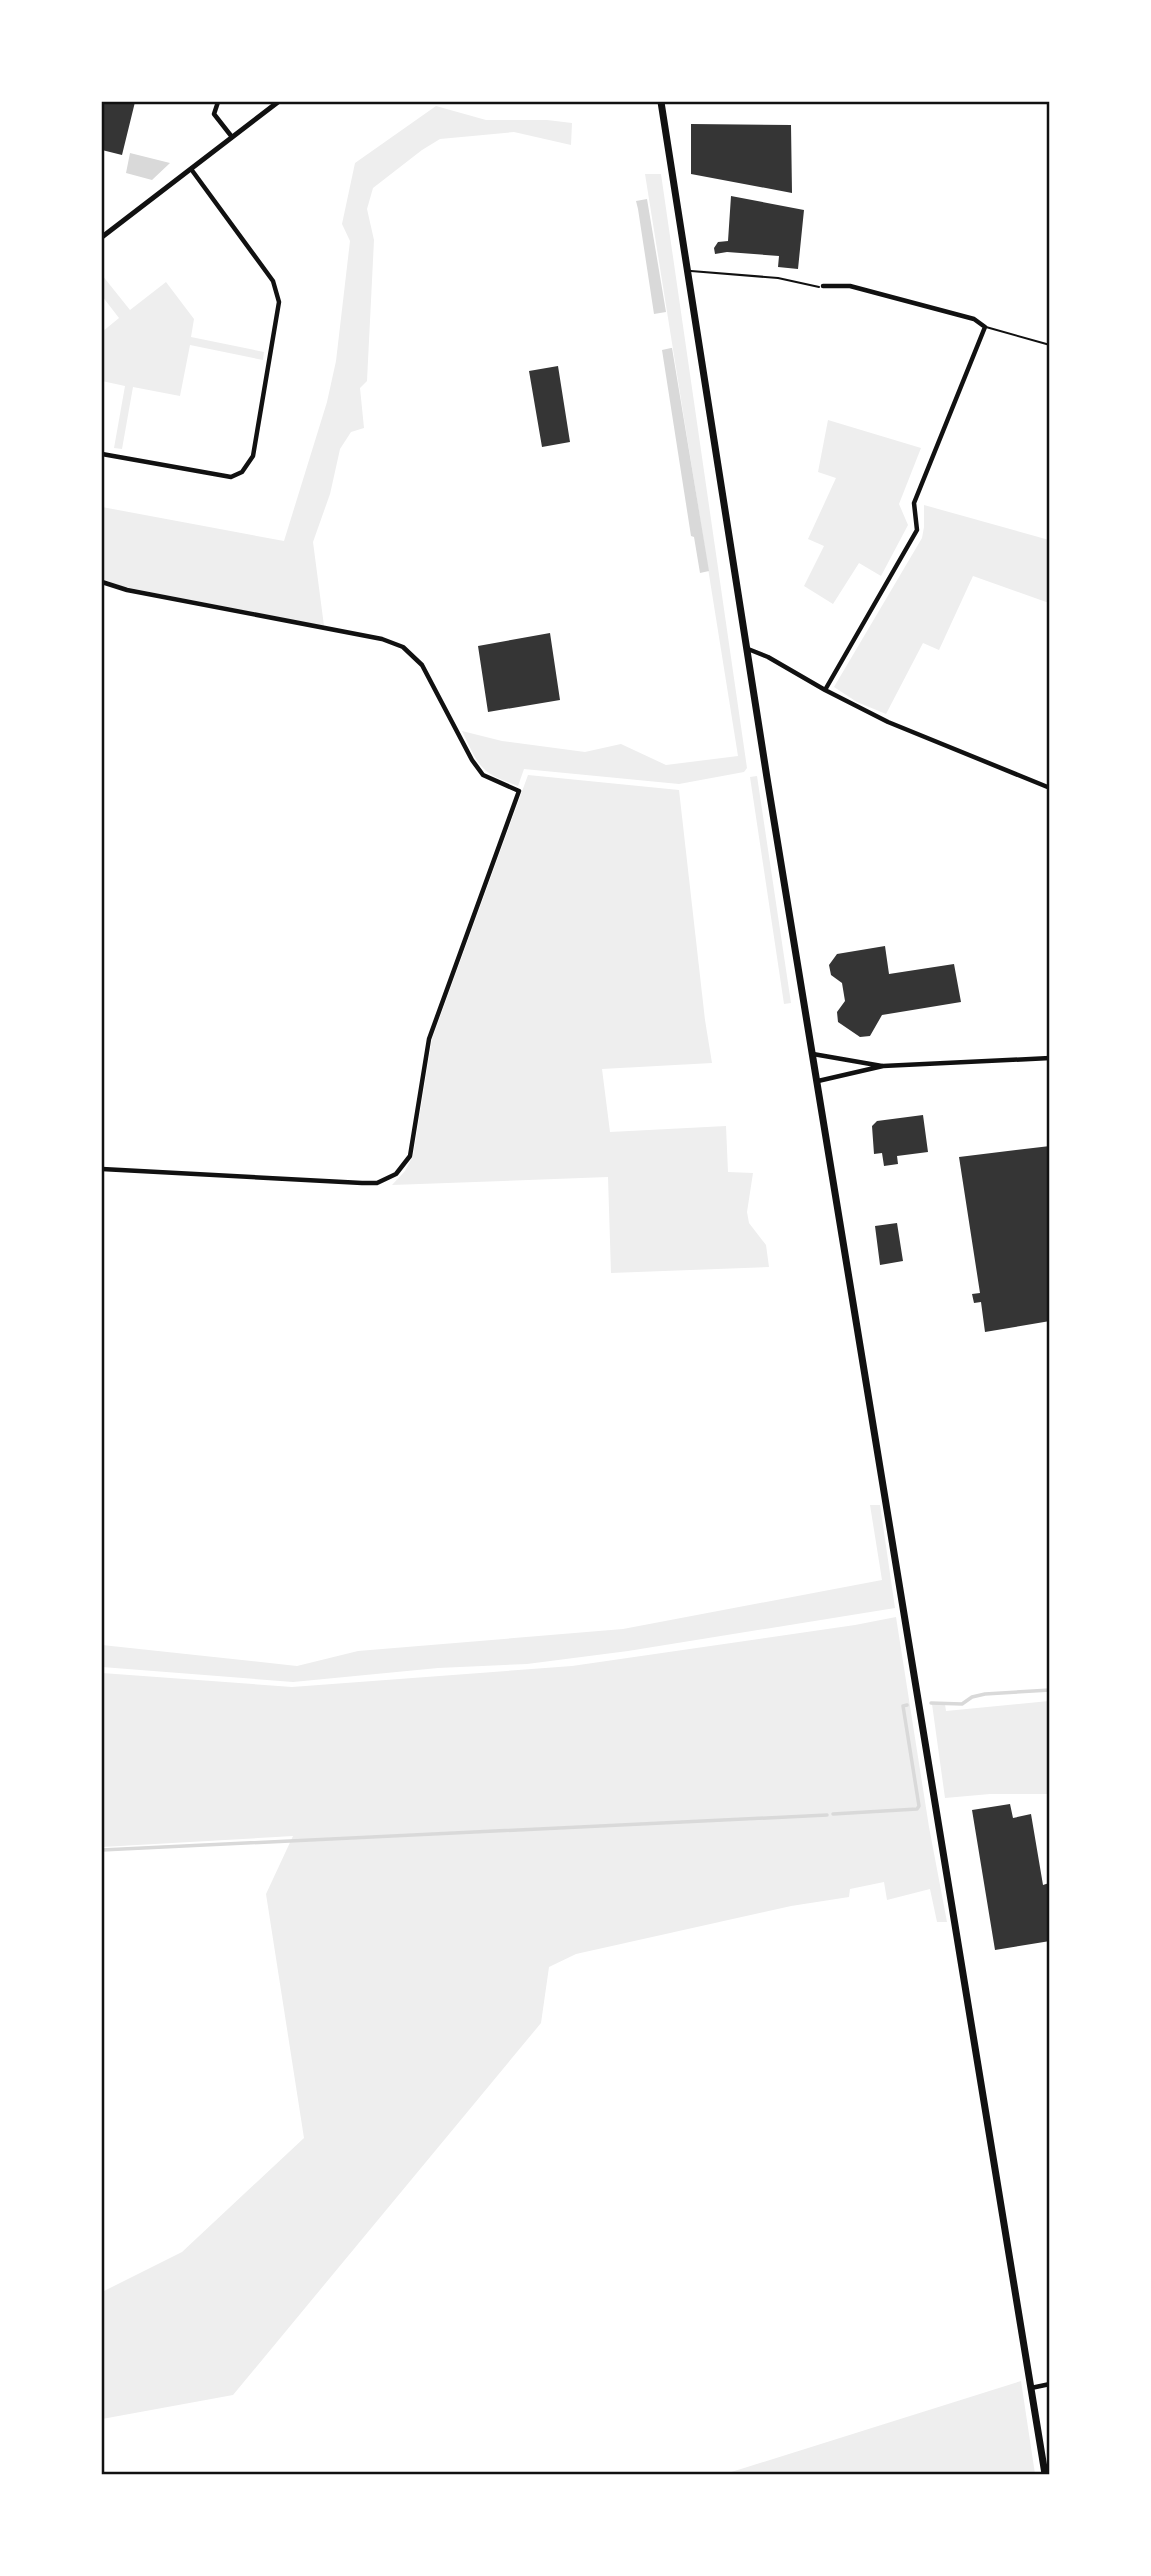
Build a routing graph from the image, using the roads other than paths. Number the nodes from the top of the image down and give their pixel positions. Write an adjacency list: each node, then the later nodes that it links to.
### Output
1 (218, 102): 4 (street)
2 (278, 102): 4 (street)
3 (661, 102): 7 (main road)
4 (232, 137): 5 (street)
5 (191, 168): 6 (street); 11 (street)
6 (102, 237)
7 (686, 271): 8 (lane); 13 (main road)
8 (821, 286): 9 (street)
9 (985, 327): 10 (lane); 14 (street)
10 (1049, 345)
11 (102, 454)
12 (102, 582): 20 (street)
13 (748, 649): 14 (street); 16 (main road)
14 (825, 690): 15 (street)
15 (1049, 788)
16 (813, 1054): 18 (street); 19 (main road)
17 (1049, 1058): 18 (street)
18 (883, 1066): 19 (street)
19 (818, 1081): 22 (main road)
20 (102, 1169)
21 (1049, 2385): 22 (street)
22 (1031, 2388): 23 (main road)
23 (1045, 2474)

